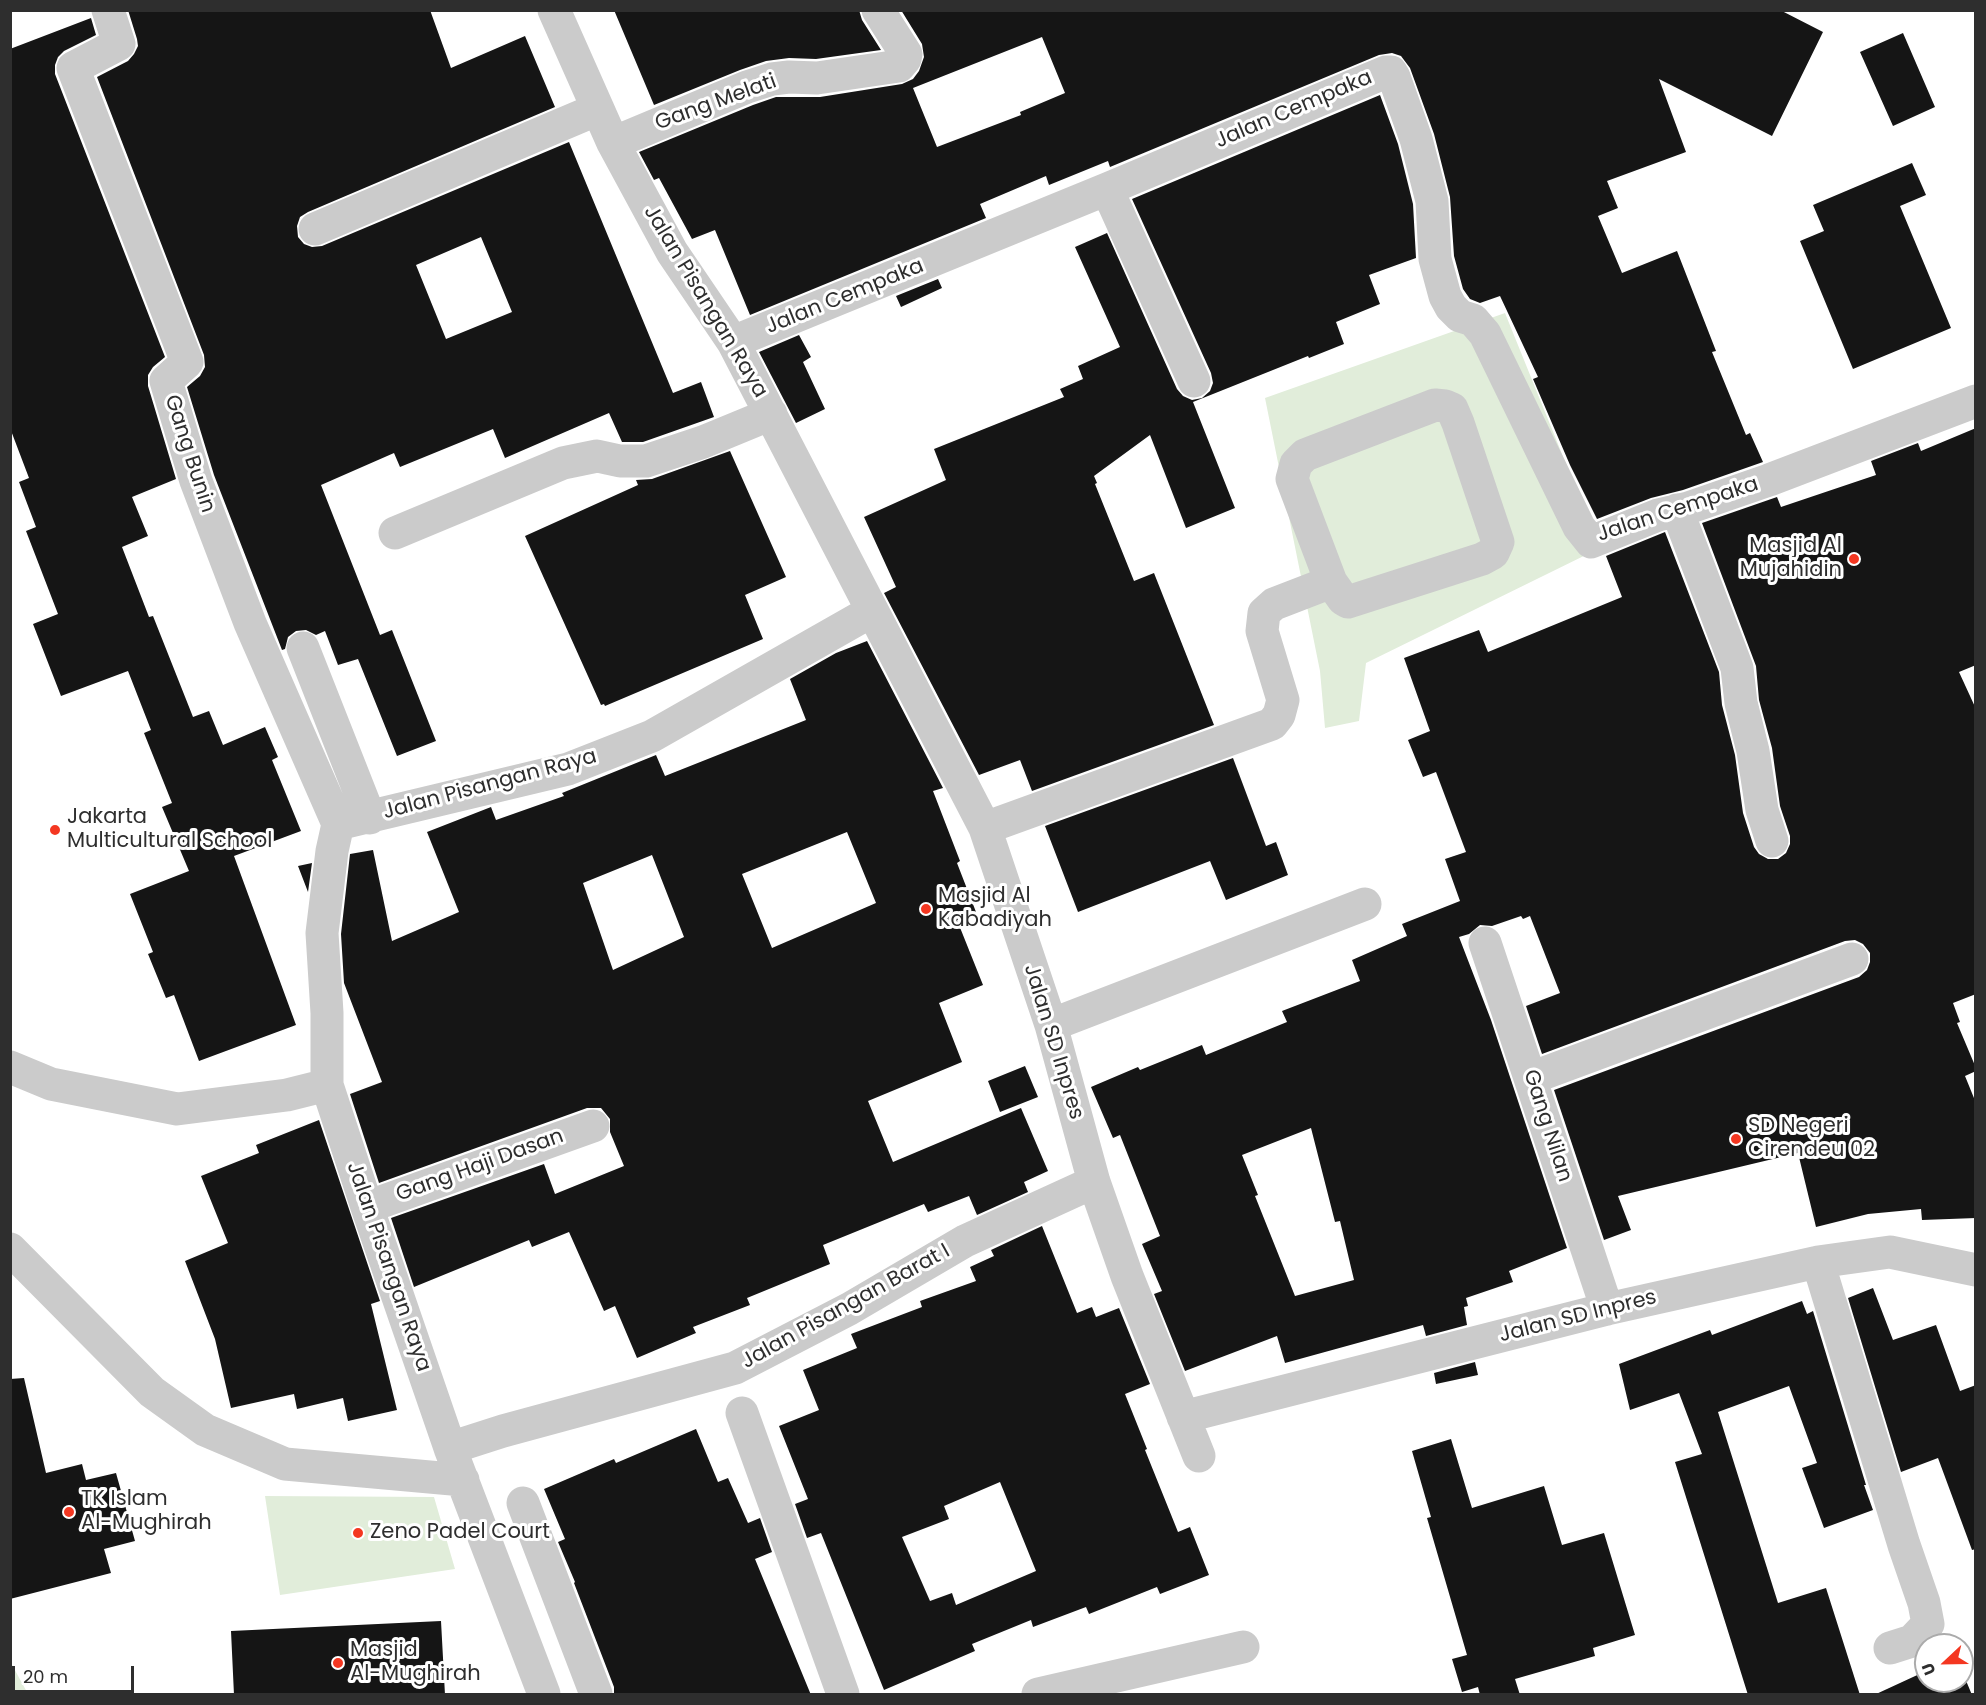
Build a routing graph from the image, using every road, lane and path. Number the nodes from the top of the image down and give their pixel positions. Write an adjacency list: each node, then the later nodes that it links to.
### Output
1 (108, 10): 18 (street, Gang Bunin)
2 (554, 10): 4 (street, Jalan Pisangan Raya)
3 (878, 10): 5 (street, Gang Melati)
4 (598, 110): 5 (street, Jalan Pisangan Raya); 7 (street)
5 (613, 143): 8 (street, Jalan Pisangan Raya)
6 (1107, 189): 8 (street, Jalan Cempaka); 9 (street); 12 (street, Jalan Cempaka)
7 (315, 229)
8 (733, 342): 11 (street, Jalan Pisangan Raya)
9 (1194, 381)
10 (1976, 401): 12 (street, Jalan Cempaka)
11 (771, 414): 13 (street); 15 (street, Jalan Pisangan Raya)
12 (1677, 510): 20 (street)
13 (395, 533)
14 (1331, 582): 14 (street); 19 (street)
15 (872, 611): 17 (street, Jalan Pisangan Raya); 19 (street, Jalan SD Inpres)
16 (303, 648): 17 (street)
17 (370, 818): 18 (street, Jalan Pisangan Raya)
18 (338, 824): 27 (street, Jalan Pisangan Raya)
19 (985, 828): 24 (street, Jalan SD Inpres)
20 (1772, 841)
21 (1365, 904): 24 (street)
22 (1485, 943): 26 (street, Gang Nilan)
23 (1852, 959): 26 (street)
24 (1051, 1025): 29 (street, Jalan SD Inpres)
25 (10, 1067): 27 (street)
26 (1531, 1078): 34 (street, Gang Nilan)
27 (327, 1085): 30 (street, Jalan Pisangan Raya)
28 (593, 1126): 30 (street, Gang Haji Dasan)
29 (1094, 1182): 36 (street, Jalan SD Inpres); 37 (street, Jalan Pisangan Barat I)
30 (367, 1207): 37 (street, Jalan Pisangan Raya)
31 (10, 1249): 39 (street)
32 (1818, 1262): 33 (street, Jalan SD Inpres); 34 (street, Jalan SD Inpres); 42 (street)
33 (1976, 1270)
34 (1607, 1309): 36 (street, Jalan SD Inpres)
35 (742, 1413): 46 (street)
36 (1183, 1417): 38 (street, Jalan SD Inpres)
37 (450, 1448): 39 (street, Jalan Pisangan Raya)
38 (1199, 1456)
39 (463, 1480): 44 (street, Jalan Pisangan Raya)
40 (523, 1503): 45 (street)
41 (1243, 1647): 43 (street)
42 (1890, 1648)
43 (1122, 1685): 47 (street)
44 (544, 1695)
45 (596, 1695)
46 (843, 1695)
47 (1038, 1695)

